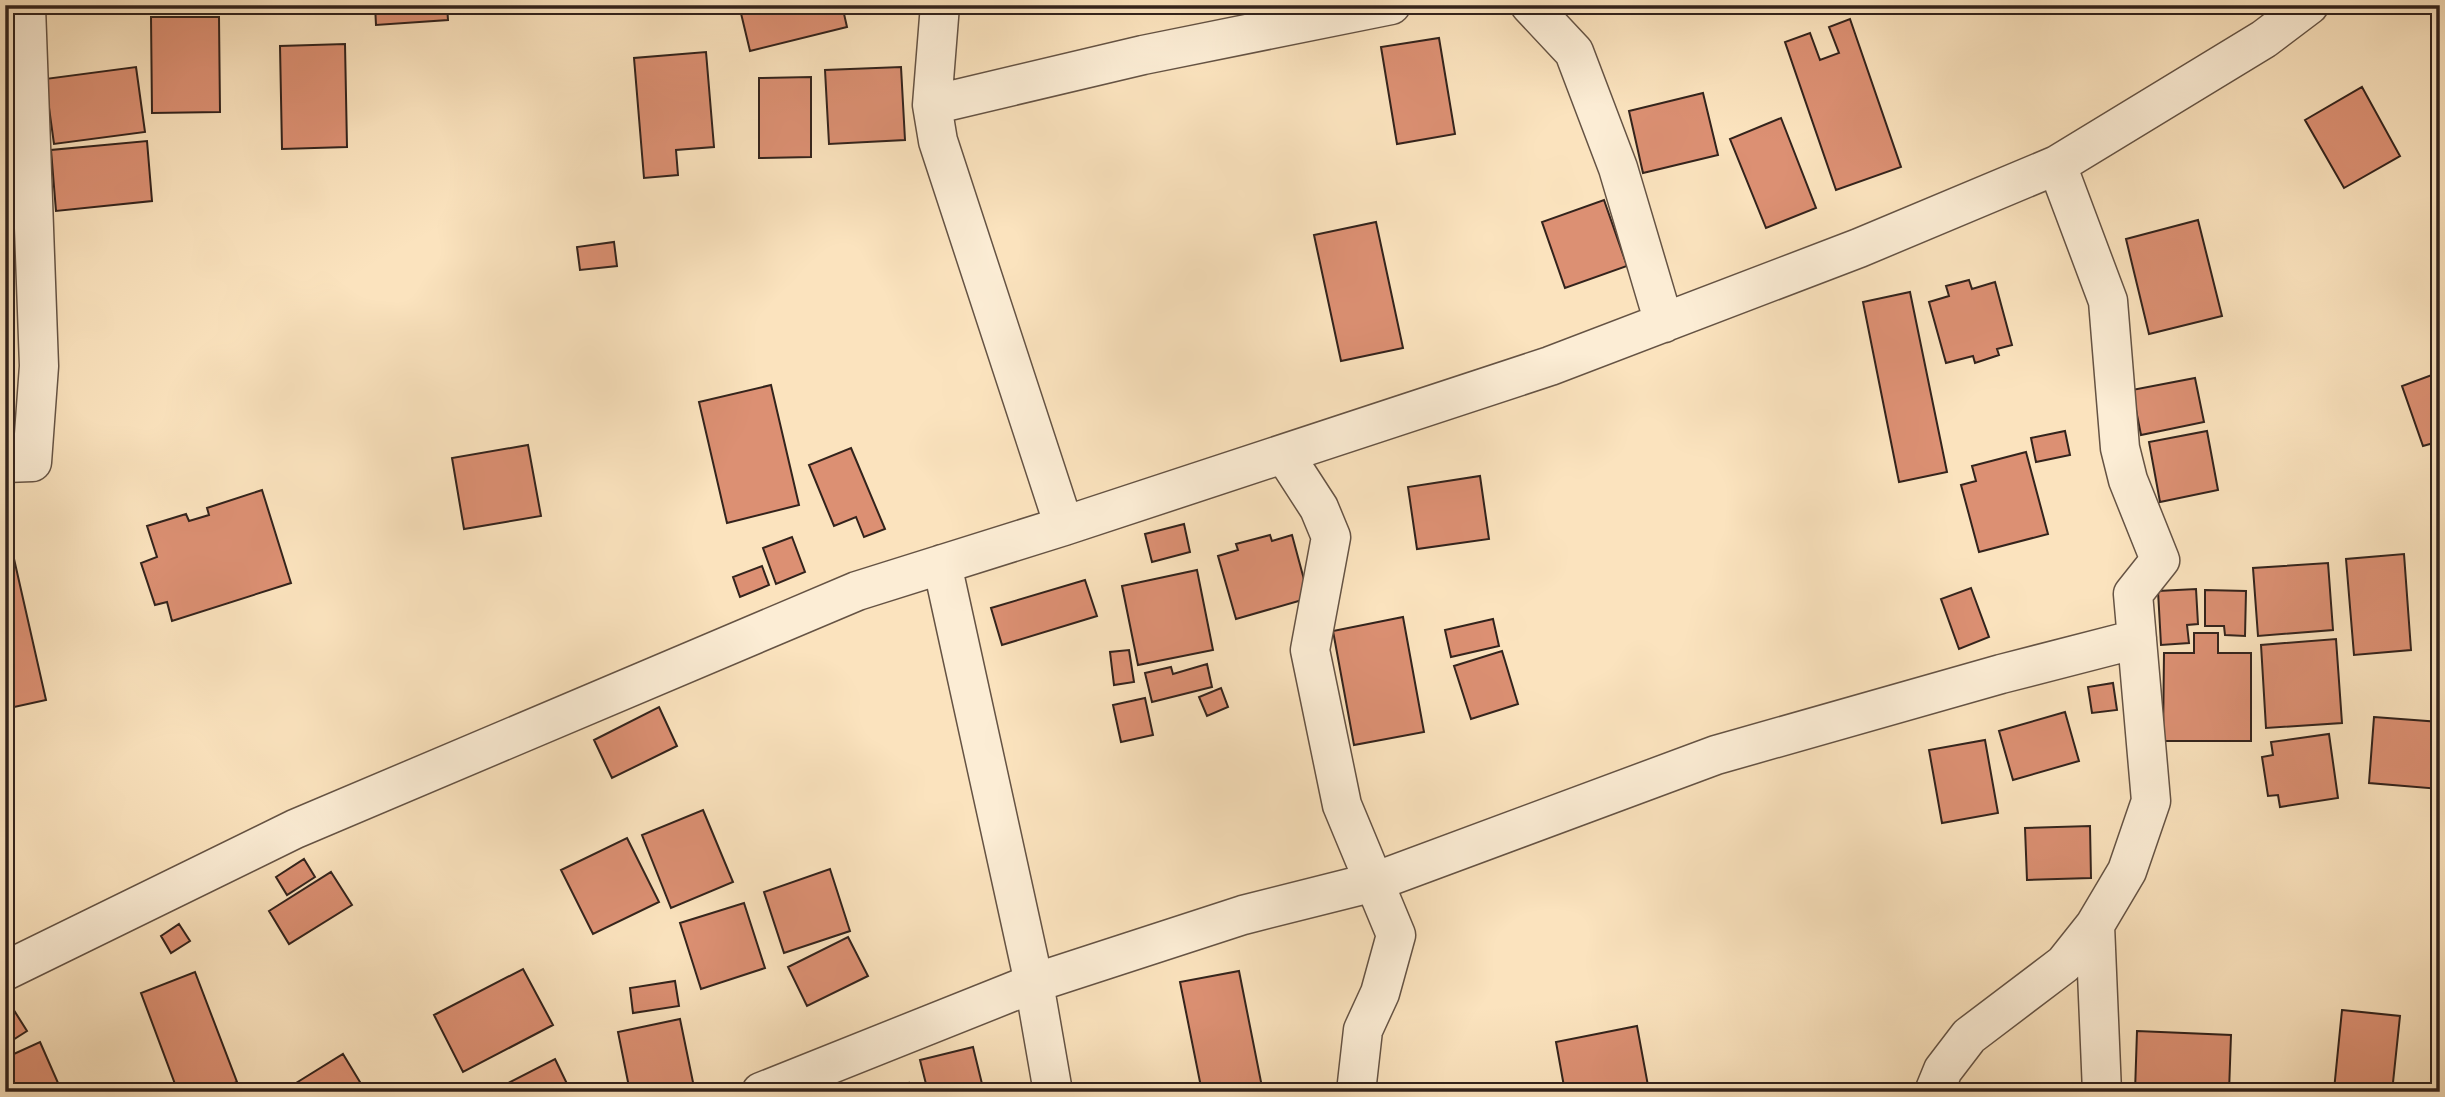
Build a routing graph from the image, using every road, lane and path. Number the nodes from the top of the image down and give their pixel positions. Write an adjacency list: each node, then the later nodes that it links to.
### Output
1 (940, 5): 6 (street)
2 (1391, 5): 6 (street)
3 (1530, 5): 8 (street)
4 (2309, 5): 7 (street)
5 (21, 11): 10 (street)
6 (932, 105): 11 (street)
7 (2057, 165): 8 (street); 13 (street)
8 (1664, 323): 9 (street)
9 (1284, 454): 11 (street); 14 (street)
10 (5, 463)
11 (1065, 526): 12 (street)
12 (942, 564): 16 (street); 17 (street)
13 (2137, 639): 14 (street); 15 (street)
14 (1374, 882): 17 (street); 20 (street)
15 (2095, 925): 21 (street); 22 (street)
16 (5, 971)
17 (1034, 983): 18 (street); 19 (street)
18 (761, 1092)
19 (1053, 1092)
20 (1356, 1092)
21 (1934, 1092)
22 (2102, 1092)

